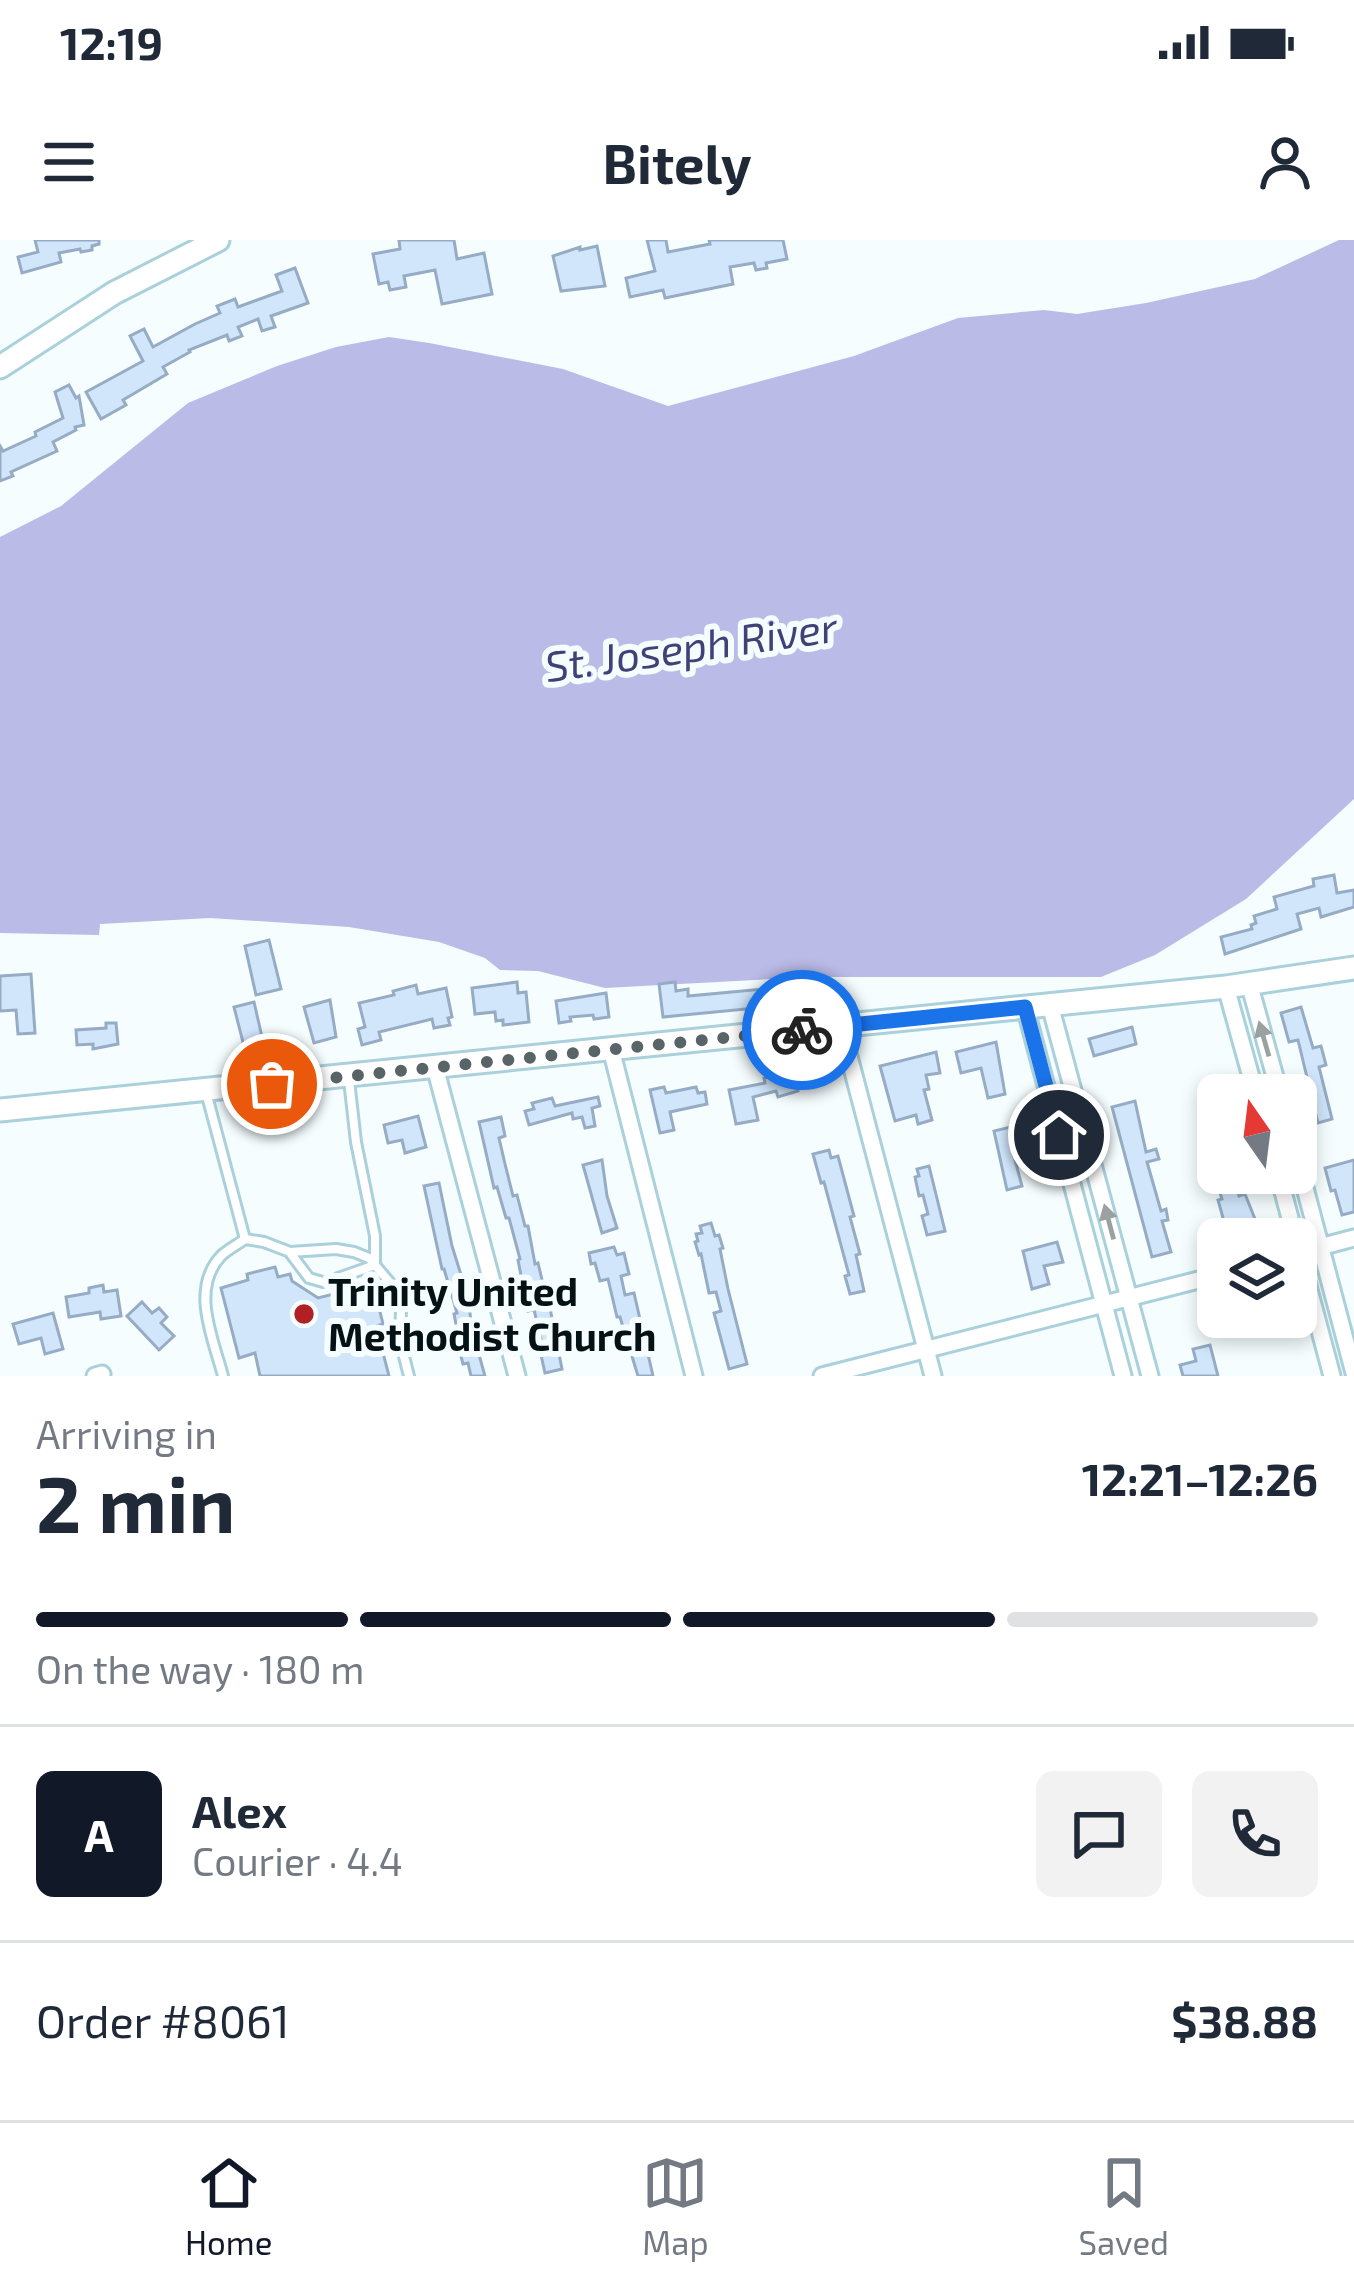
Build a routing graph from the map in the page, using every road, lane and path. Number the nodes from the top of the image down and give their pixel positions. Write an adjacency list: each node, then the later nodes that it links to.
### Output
1 (218, 240): 2 (main road)
2 (2, 361)
3 (1354, 968): 4 (main road)
4 (1238, 985): 5 (main road); 10 (street); 11 (street, one-way to 4)
5 (1050, 1005): 6 (main road); 25 (street, one-way to 5)
6 (1025, 1007): 7 (main road); 26 (street)
7 (841, 1026): 8 (main road); 28 (street)
8 (610, 1049): 9 (main road); 33 (street)
9 (435, 1067): 12 (main road); 32 (street)
10 (1253, 1074)
11 (1272, 1074)
12 (349, 1076): 13 (main road); 21 (lane)
13 (206, 1091): 14 (main road); 17 (lane)
14 (0, 1110)
15 (1307, 1194): 18 (street)
16 (1354, 1238): 18 (street)
17 (245, 1239): 20 (lane); 30 (lane)
18 (1322, 1247): 19 (street); 29 (street)
19 (1317, 1248)
20 (290, 1252): 21 (lane); 24 (lane)
21 (375, 1265): 22 (lane); 31 (lane)
22 (338, 1279)
23 (1197, 1280): 25 (street)
24 (322, 1282)
25 (1129, 1298): 26 (street); 37 (street)
26 (1105, 1305): 28 (street); 36 (street)
27 (1317, 1322): 38 (street)
28 (926, 1349): 34 (street); 35 (street)
29 (1354, 1372)
30 (223, 1376)
31 (410, 1376)
32 (517, 1376)
33 (694, 1376)
34 (822, 1376)
35 (933, 1376)
36 (1123, 1376)
37 (1150, 1376)
38 (1332, 1376)

